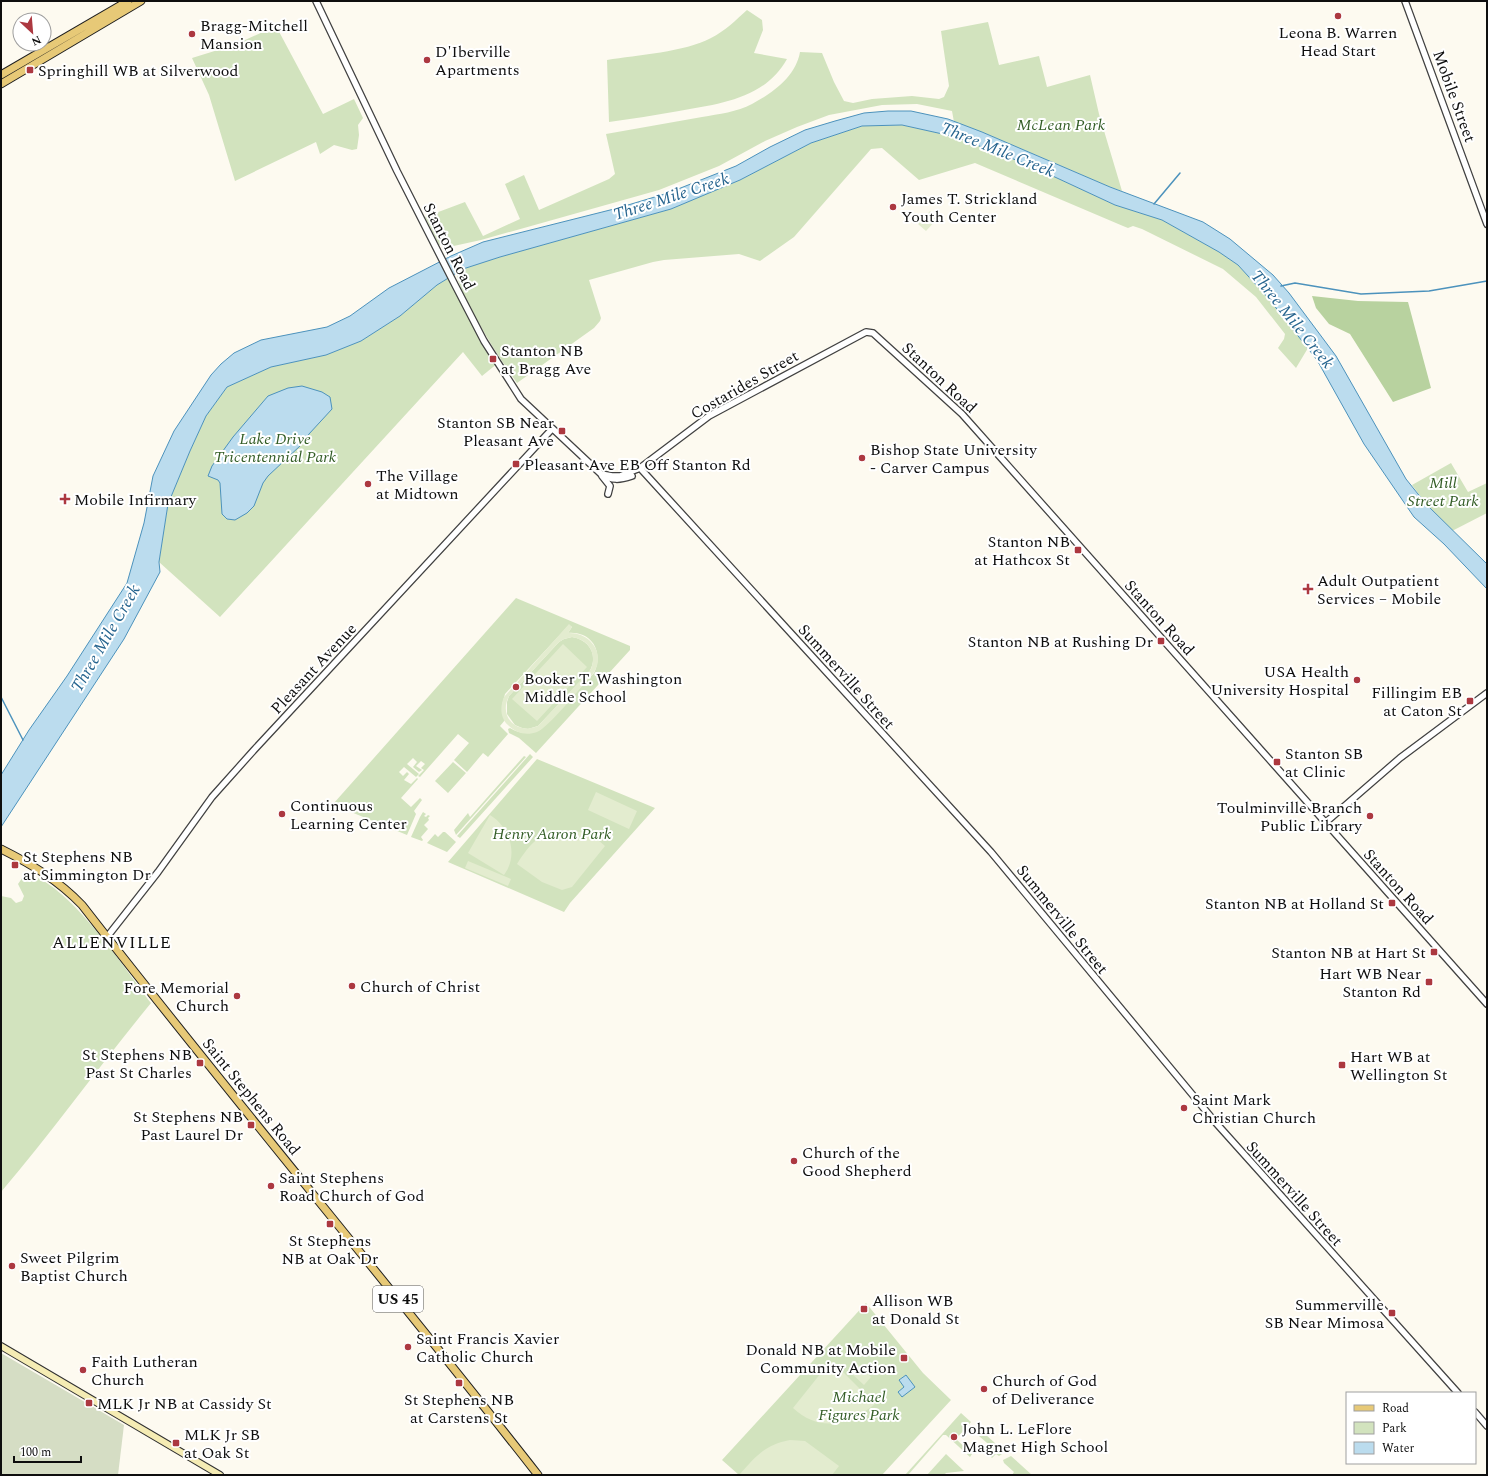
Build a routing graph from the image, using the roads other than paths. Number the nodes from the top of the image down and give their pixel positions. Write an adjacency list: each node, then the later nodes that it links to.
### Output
1 (128, 1): 5 (main road)
2 (141, 1): 6 (main road)
3 (316, 1): 9 (street, Stanton Road)
4 (1405, 1): 7 (street, Mobile Street)
5 (1, 75)
6 (1, 84)
7 (1487, 224)
8 (866, 332): 10 (street, Costarides Street); 15 (street, Stanton Road)
9 (552, 430): 11 (street, Stanton Road); 17 (street, Pleasant Avenue)
10 (640, 468): 11 (street); 20 (street, Summerville Street)
11 (601, 474): 12 (street, Stanton Road); 13 (street, Stanton Road)
12 (632, 476)
13 (608, 494)
14 (1487, 693): 15 (street)
15 (1325, 823): 18 (street, Stanton Road)
16 (2, 849): 17 (main road, Saint Stephens Road / US 45)
17 (107, 937): 24 (main road, Saint Stephens Road / US 45)
18 (1487, 1004)
19 (1, 1346): 23 (main road)
20 (1457, 1392)
21 (1476, 1413): 22 (street)
22 (1487, 1426)
23 (220, 1475)
24 (538, 1475)

